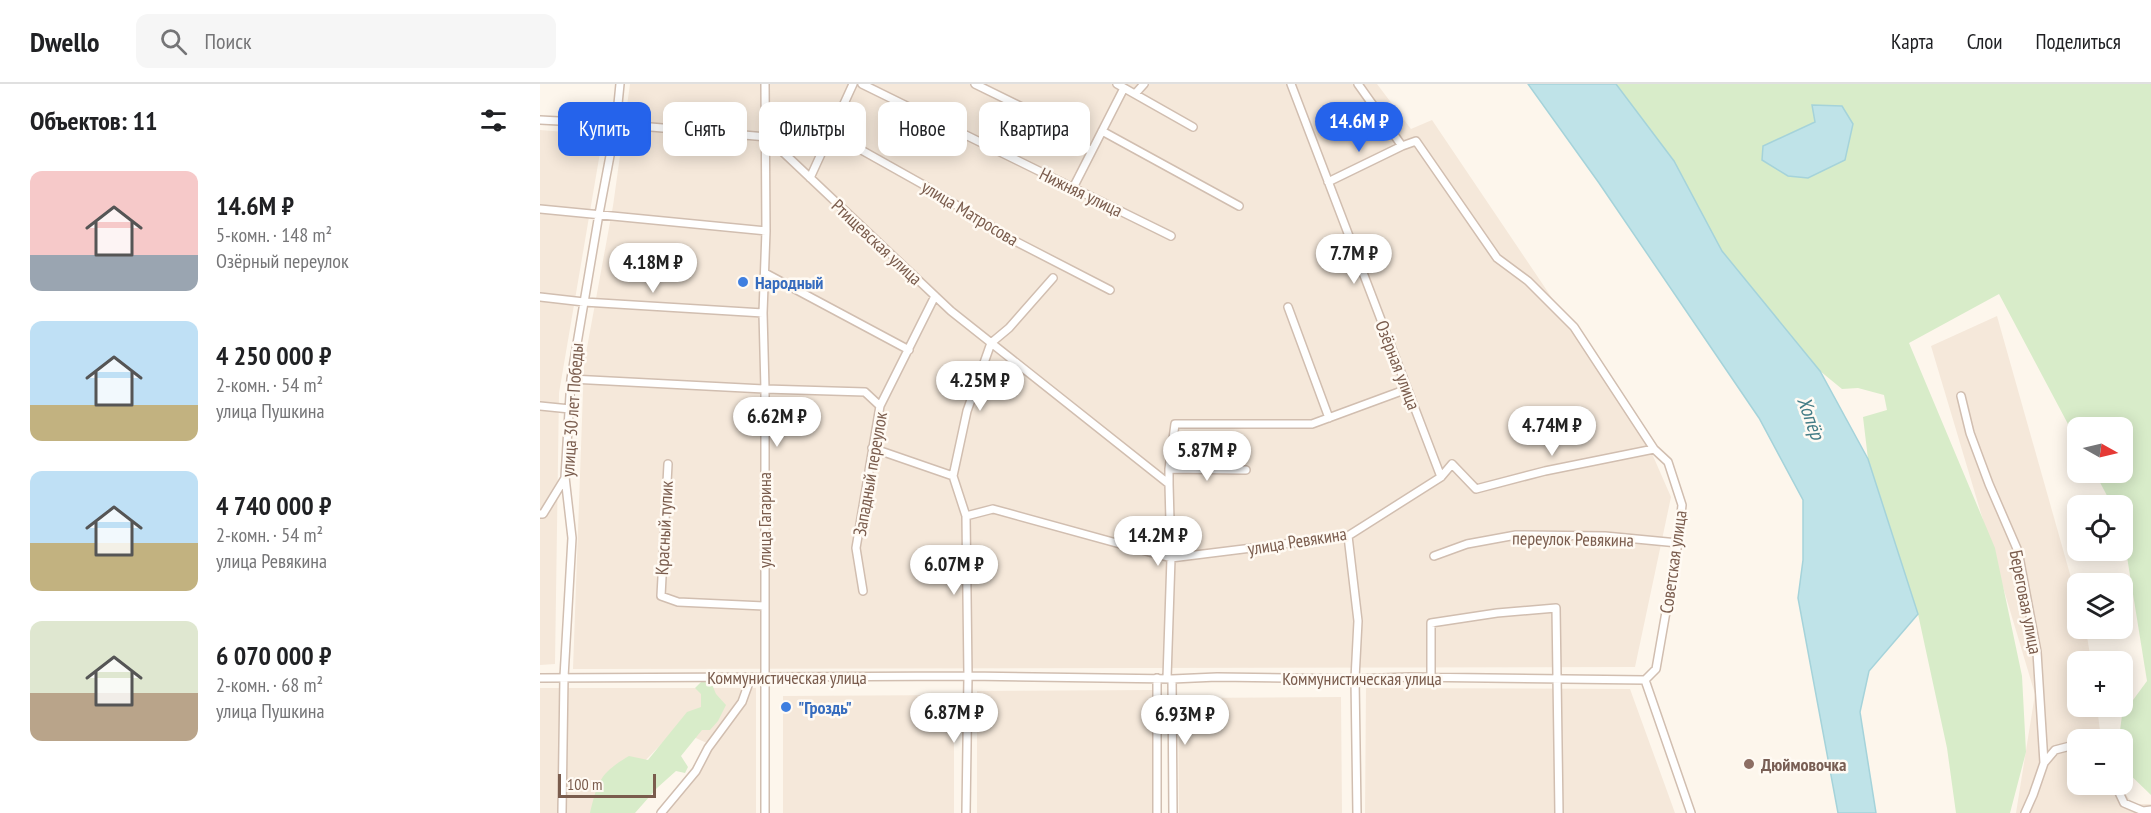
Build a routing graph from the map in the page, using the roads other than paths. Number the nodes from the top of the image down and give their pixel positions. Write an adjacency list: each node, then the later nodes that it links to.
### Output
1 (620, 84): 11 (street, улица 30 лет Победы)
2 (765, 84): 12 (street, улица Гагарина)
3 (853, 84): 13 (street)
4 (862, 84): 29 (street, Нижняя улица)
5 (975, 84): 21 (street)
6 (1144, 84): 10 (street)
7 (1291, 84): 28 (street, Озёрная улица)
8 (1358, 84): 20 (street)
9 (1121, 86): 10 (street); 18 (street)
10 (1136, 94): 17 (street)
11 (618, 102)
12 (766, 102)
13 (845, 102)
14 (540, 120): 15 (street)
15 (558, 121)
16 (651, 127): 19 (street)
17 (1193, 127)
18 (1102, 131): 21 (street); 30 (street)
19 (759, 136)
20 (1402, 146): 28 (street); 54 (street, Советская улица)
21 (1091, 151): 29 (street)
22 (866, 153): 37 (street, улица Матросова)
23 (610, 156): 32 (street, улица 30 лет Победы)
24 (767, 156): 33 (street, улица Гагарина)
25 (787, 156): 27 (street, Ртищевская улица)
26 (820, 156): 27 (street)
27 (810, 178): 38 (street, Ртищевская улица)
28 (1328, 182): 47 (street, Озёрная улица)
29 (1073, 188): 34 (street, Нижняя улица)
30 (1239, 206)
31 (540, 209): 32 (street)
32 (599, 214): 33 (street); 40 (street, улица 30 лет Победы)
33 (766, 231): 35 (street, улица Гагарина)
34 (1171, 236)
35 (765, 273): 42 (street, улица Гагарина); 44 (street)
36 (1053, 278): 43 (street)
37 (1110, 290)
38 (935, 296): 43 (street, Ртищевская улица); 44 (street, Западный переулок)
39 (540, 297): 40 (street)
40 (584, 302): 42 (street); 45 (street, улица 30 лет Победы)
41 (1288, 307): 52 (street)
42 (763, 313): 46 (street, улица Гагарина)
43 (991, 343): 59 (street); 61 (street, Ртищевская улица)
44 (909, 350): 50 (street, Западный переулок)
45 (571, 379): 46 (street); 51 (street, улица 30 лет Победы)
46 (765, 389): 50 (street); 69 (street, улица Гагарина)
47 (1407, 389): 52 (street); 60 (street, Озёрная улица)
48 (1961, 396): 82 (street, Береговая улица)
49 (540, 406): 51 (street)
50 (880, 406): 53 (street, Западный переулок)
51 (570, 409): 58 (street, улица 30 лет Победы)
52 (1329, 418): 56 (street)
53 (872, 448): 59 (street); 68 (street, Западный переулок)
54 (1654, 449): 60 (street, улица Ревякина); 65 (street, Советская улица)
55 (668, 464): 69 (street, Красный тупик)
56 (1169, 469): 57 (street); 61 (street)
57 (1246, 470)
58 (565, 477): 62 (street); 71 (street, улица 30 лет Победы)
59 (953, 477): 63 (street)
60 (1441, 477): 64 (street, улица Ревякина)
61 (1169, 484): 67 (street)
62 (540, 514)
63 (966, 516): 67 (street, улица Ревякина); 70 (street)
64 (1348, 536): 67 (street, улица Ревякина); 79 (street)
65 (1678, 543): 66 (street, переулок Ревякина); 80 (street, Советская улица)
66 (1434, 556)
67 (1171, 558): 76 (street)
68 (863, 591)
69 (764, 606): 74 (street, улица Гагарина)
70 (968, 676): 74 (street, Коммунистическая улица); 75 (street, Коммунистическая улица); 88 (street)
71 (564, 677): 72 (street, Коммунистическая улица); 73 (street, Коммунистическая улица); 85 (street, улица 30 лет Победы)
72 (751, 677): 74 (street, Коммунистическая улица); 86 (street)
73 (540, 678)
74 (766, 678): 87 (street, улица Гагарина)
75 (1157, 678): 76 (street, Коммунистическая улица); 89 (street)
76 (1169, 678): 79 (street, Коммунистическая улица); 90 (street)
77 (1431, 678): 78 (street, Коммунистическая улица); 78 (street); 79 (street, Коммунистическая улица)
78 (1558, 678): 80 (street, Коммунистическая улица); 92 (street)
79 (1355, 679): 91 (street)
80 (1645, 680): 93 (street)
81 (2067, 747): 82 (street)
82 (2044, 763): 94 (street, Береговая улица)
83 (2120, 795): 84 (street)
84 (2151, 810)
85 (562, 812)
86 (661, 813)
87 (765, 813)
88 (966, 813)
89 (1156, 813)
90 (1173, 813)
91 (1357, 813)
92 (1559, 813)
93 (1692, 813)
94 (2025, 813)

